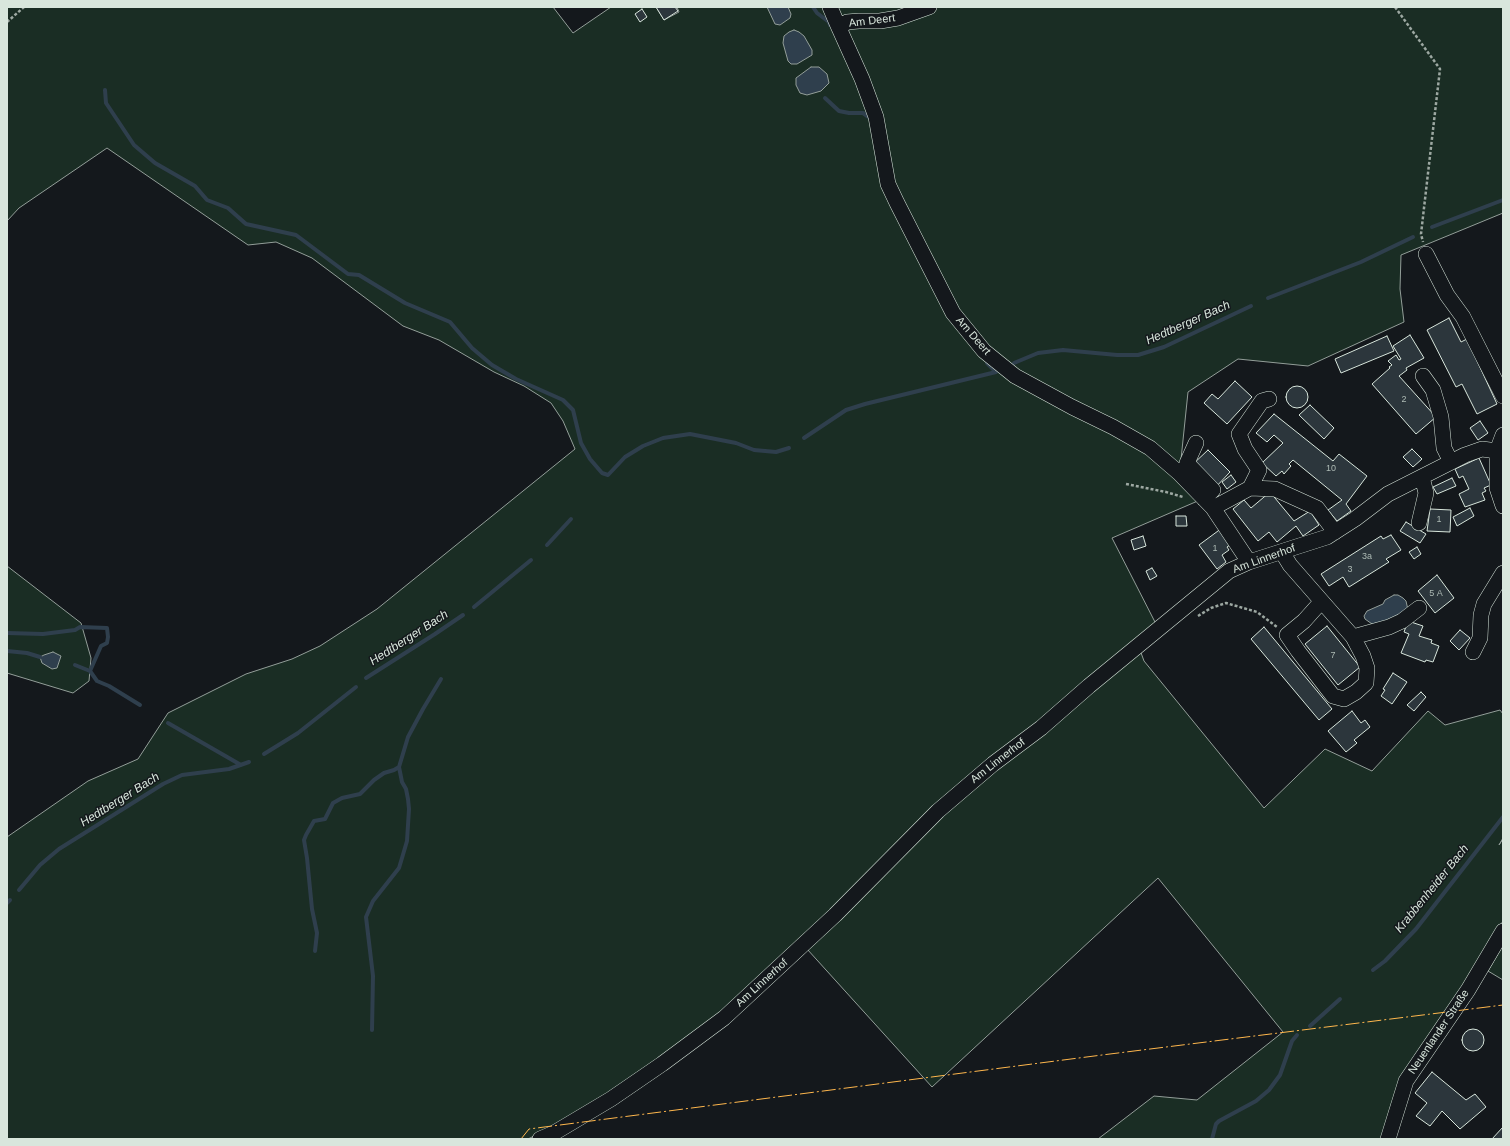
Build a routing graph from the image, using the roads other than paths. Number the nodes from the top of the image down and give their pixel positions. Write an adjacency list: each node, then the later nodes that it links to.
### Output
1 (830, 7): 3 (street, Am Deert)
2 (929, 7): 3 (street, Am Deert)
3 (839, 28): 12 (street, Am Deert)
4 (1426, 254): 6 (street)
5 (1423, 376): 11 (street)
6 (1503, 396)
7 (1269, 399): 14 (street)
8 (1503, 435): 10 (street)
9 (1196, 443): 12 (street)
10 (1497, 451): 11 (street, Am Linnerhof); 16 (street)
11 (1451, 462): 13 (street, Am Linnerhof)
12 (1185, 471): 15 (street, Am Deert)
13 (1422, 477): 17 (street); 18 (street, Am Linnerhof)
14 (1250, 488): 15 (street); 18 (street)
15 (1209, 504): 20 (street, Am Deert)
16 (1503, 506)
17 (1419, 523)
18 (1335, 532): 19 (street, Am Linnerhof)
19 (1282, 552): 20 (street, Am Linnerhof); 22 (street)
20 (1249, 562): 27 (street, Am Linnerhof)
21 (1503, 573): 25 (street)
22 (1321, 602): 24 (street); 24 (street)
23 (1419, 608): 24 (street)
24 (1353, 637)
25 (1473, 652)
26 (1503, 931): 28 (street, Neuenlander Straße)
27 (540, 1139)
28 (1388, 1139)

